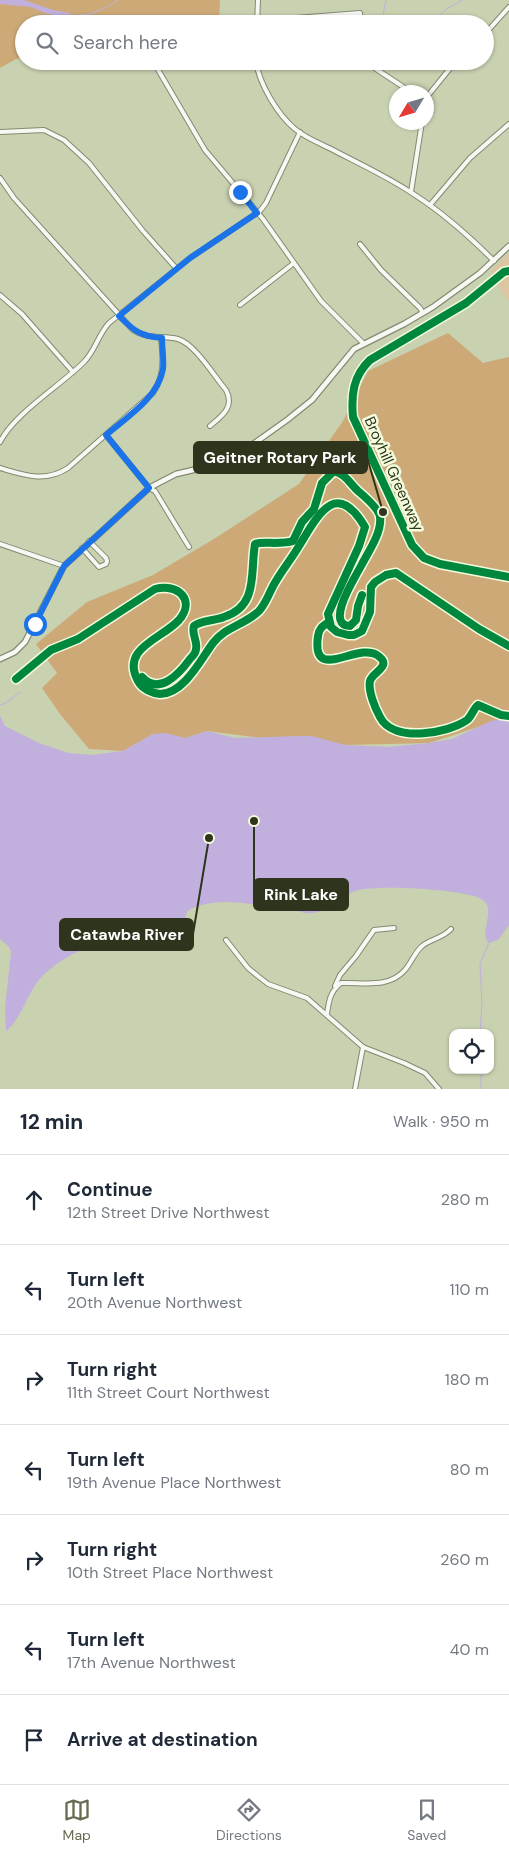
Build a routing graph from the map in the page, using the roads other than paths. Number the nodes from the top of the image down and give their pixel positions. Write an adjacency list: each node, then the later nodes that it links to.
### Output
1 (258, 0): 3 (street)
2 (509, 7): 6 (street)
3 (257, 15)
4 (337, 15): 5 (street)
5 (360, 15)
6 (494, 24)
7 (158, 70): 20 (street)
8 (258, 70): 16 (street)
9 (378, 70): 11 (street)
10 (449, 70): 12 (street)
11 (400, 85)
12 (434, 88)
13 (509, 124): 19 (street)
14 (421, 130): 18 (street)
15 (0, 132): 25 (street)
16 (300, 132): 18 (street); 20 (street)
17 (0, 178): 29 (street)
18 (411, 192): 19 (street)
19 (430, 205): 23 (street)
20 (257, 213): 24 (street); 25 (street)
21 (360, 244): 28 (street)
22 (509, 246): 23 (street)
23 (494, 261): 28 (street)
24 (294, 263): 27 (street); 31 (street)
25 (176, 268): 29 (street)
26 (0, 295): 32 (street)
27 (240, 305)
28 (423, 313): 31 (street)
29 (119, 316): 30 (street); 32 (street)
30 (162, 338): 33 (street); 34 (street)
31 (364, 343): 37 (street)
32 (73, 372): 35 (street)
33 (210, 426)
34 (106, 435): 36 (street); 37 (street)
35 (0, 442)
36 (0, 468)
37 (149, 488): 38 (street); 40 (street)
38 (89, 541): 41 (street); 41 (street)
39 (0, 544): 42 (street)
40 (190, 547)
41 (82, 548): 42 (street)
42 (64, 566): 43 (street)
43 (0, 660)
44 (394, 928): 47 (street)
45 (451, 929): 47 (street)
46 (226, 940): 48 (street)
47 (334, 988): 48 (street)
48 (327, 1014): 49 (street)
49 (363, 1047): 50 (street); 51 (street)
50 (355, 1089)
51 (439, 1089)

